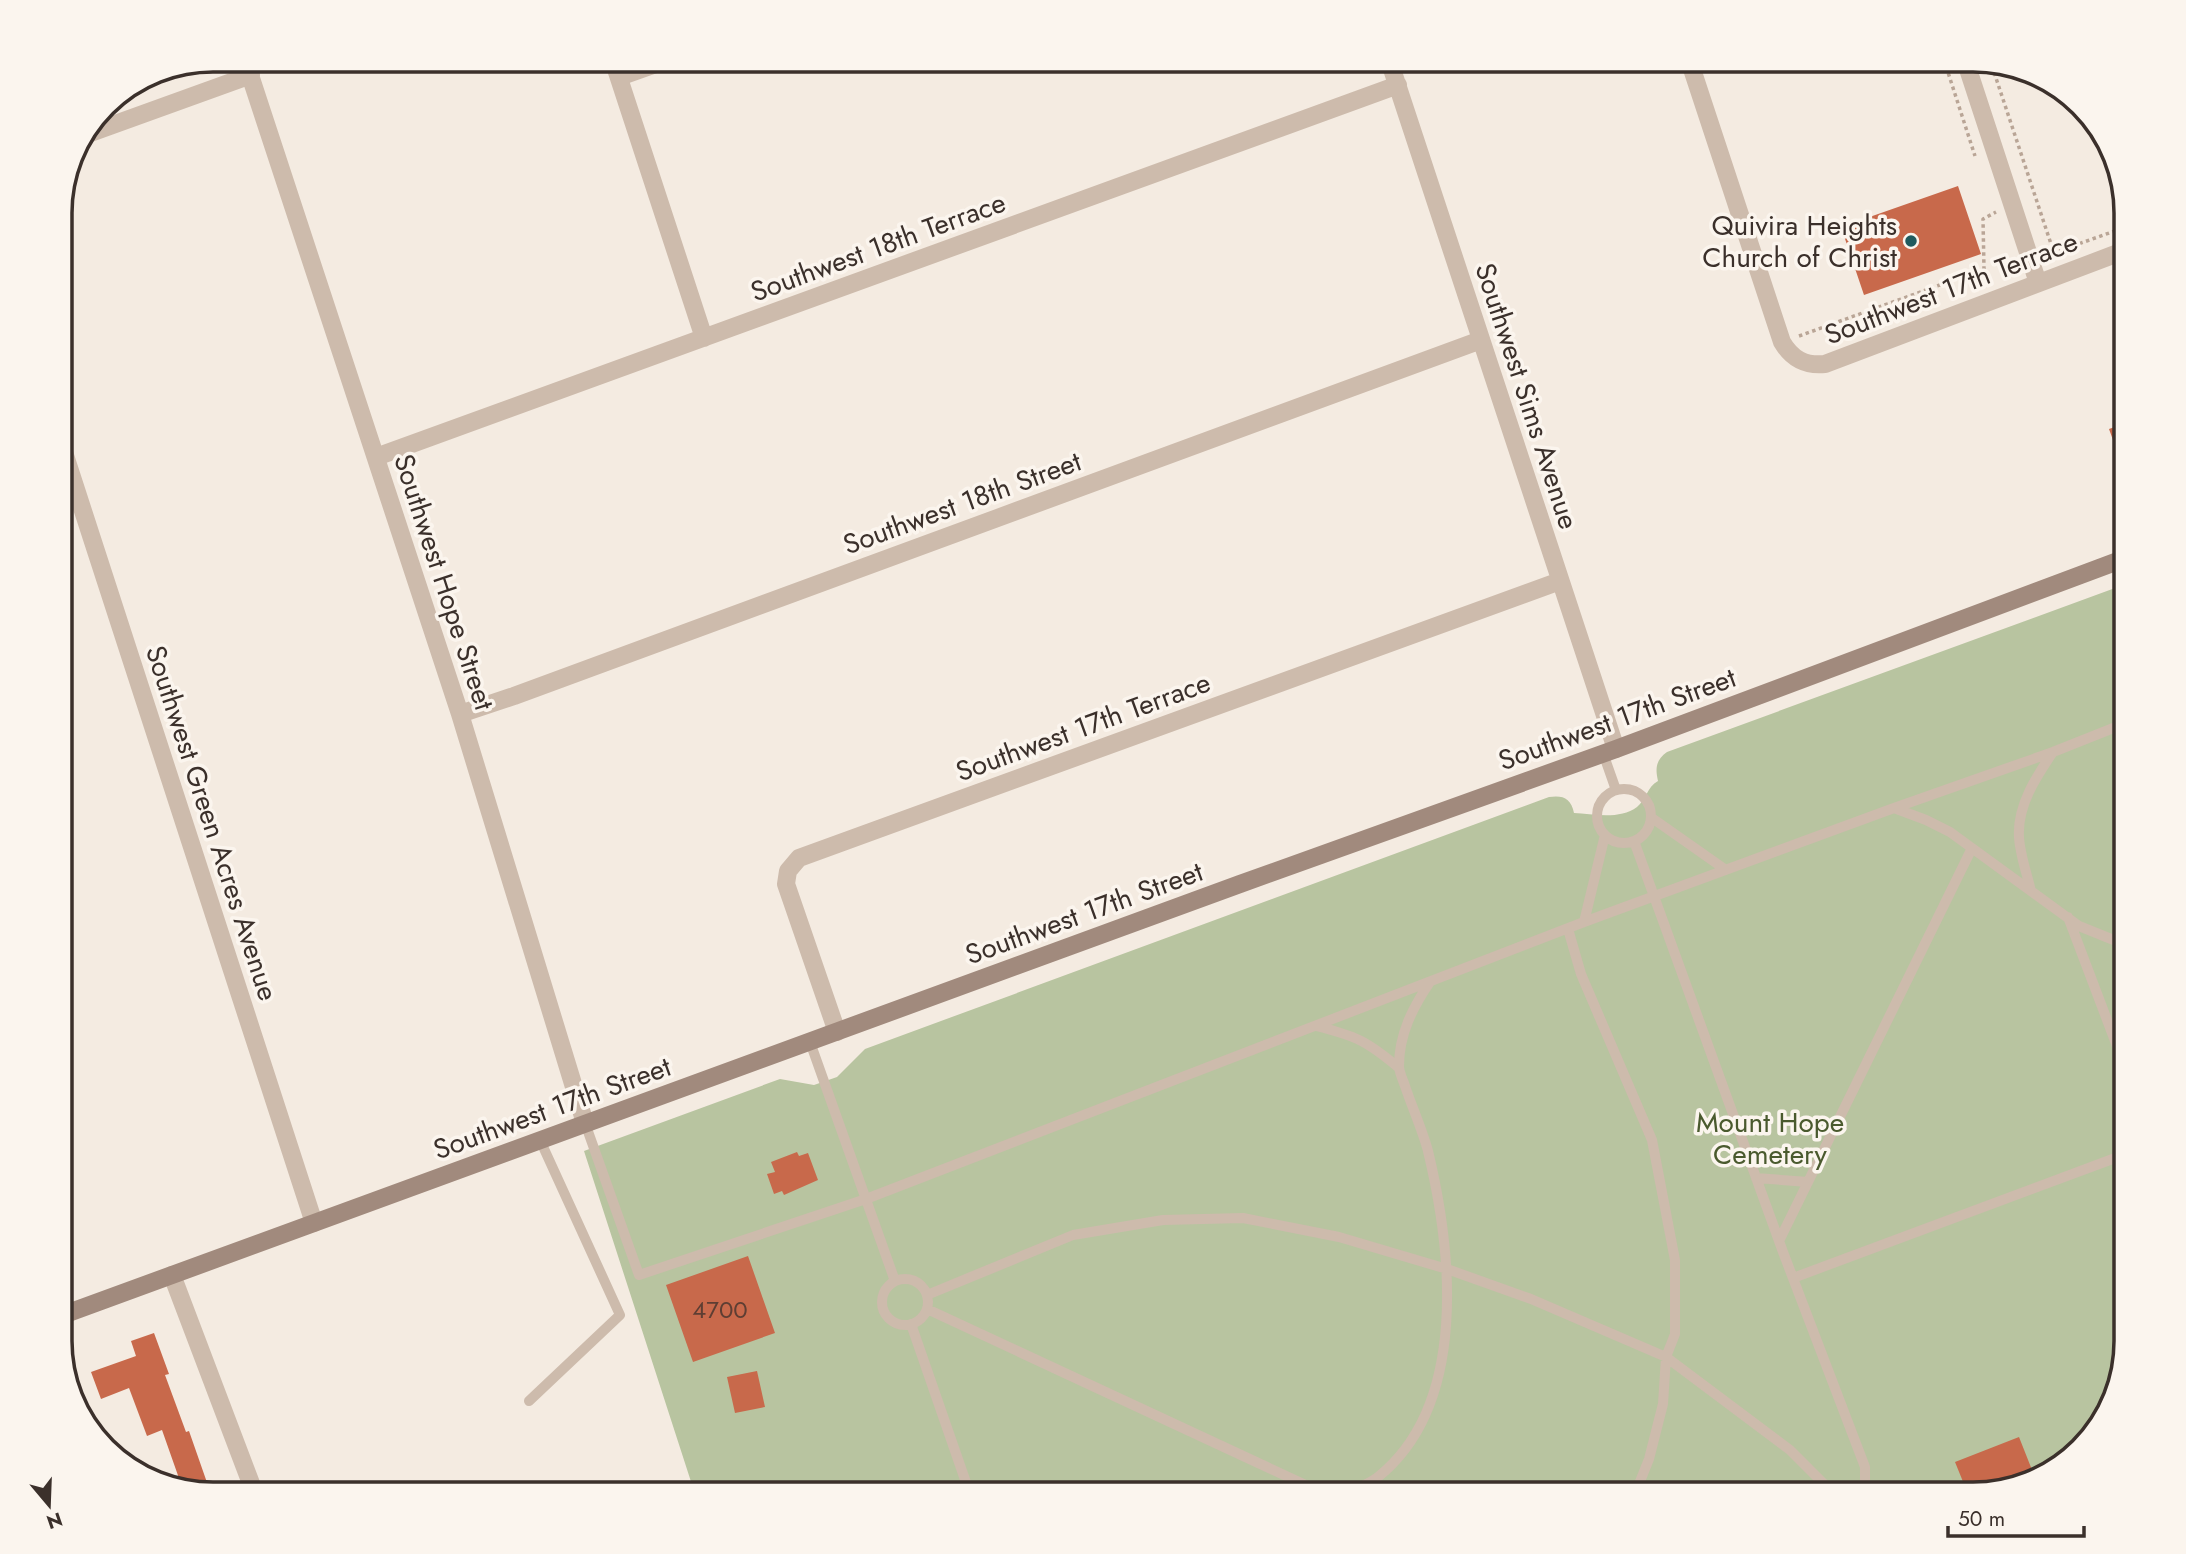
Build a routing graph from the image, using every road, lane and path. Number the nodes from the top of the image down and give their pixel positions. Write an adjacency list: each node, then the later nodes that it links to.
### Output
1 (236, 72): 10 (street)
2 (250, 72): 21 (street, Southwest Hope Street)
3 (617, 72): 18 (street)
4 (1393, 72): 9 (street, Southwest Sims Avenue)
5 (1693, 72): 17 (street, Southwest 17th Terrace)
6 (1948, 72): 11 (path)
7 (1969, 72): 17 (street)
8 (1994, 73): 14 (path)
9 (1398, 85): 18 (street, Southwest 18th Terrace); 19 (street, Southwest Sims Avenue)
10 (100, 128)
11 (1975, 156)
12 (2000, 211): 20 (path)
13 (2114, 231): 14 (path)
14 (2053, 253): 16 (path)
15 (2114, 255): 16 (street, Southwest 17th Terrace)
16 (2061, 275): 17 (street, Southwest 17th Terrace)
17 (2038, 283)
18 (704, 338): 21 (street, Southwest 18th Terrace)
19 (1481, 340): 24 (street, Southwest Sims Avenue); 25 (street, Southwest 18th Street)
20 (1787, 340)
21 (376, 457): 25 (street, Southwest Hope Street)
22 (72, 477): 54 (street, Southwest Green Acres Avenue)
23 (2114, 562): 27 (main road, Southwest 17th Street)
24 (1560, 581): 27 (street, Southwest Sims Avenue); 44 (street, Southwest 17th Terrace)
25 (460, 714): 48 (street, Southwest Hope Street)
26 (2114, 728): 28 (lane)
27 (1609, 751): 29 (lane); 44 (main road, Southwest 17th Street)
28 (2053, 752): 30 (lane); 36 (lane)
29 (1616, 790): 31 (lane); 32 (lane)
30 (1894, 808): 34 (lane); 35 (lane)
31 (1652, 818): 33 (lane); 35 (lane)
32 (1605, 835): 33 (lane); 39 (lane)
33 (1634, 841): 37 (lane)
34 (1972, 848): 36 (lane); 52 (lane)
35 (1726, 870): 37 (lane)
36 (2031, 891): 38 (lane)
37 (1654, 896): 39 (lane); 51 (lane)
38 (2068, 917): 41 (lane); 45 (lane)
39 (1584, 922): 40 (lane)
40 (1568, 929): 42 (lane); 64 (lane)
41 (2114, 940)
42 (1430, 982): 43 (lane); 47 (lane)
43 (1314, 1026): 47 (lane); 53 (lane)
44 (837, 1032): 46 (main road, Southwest 17th Street)
45 (2114, 1038)
46 (810, 1042): 48 (main road, Southwest 17th Street); 53 (lane)
47 (1399, 1068): 56 (lane)
48 (585, 1124): 49 (main road, Southwest 17th Street); 53 (lane)
49 (540, 1140): 54 (main road, Southwest 17th Street); 65 (lane)
50 (2114, 1158): 58 (lane)
51 (1756, 1178): 52 (lane); 55 (lane)
52 (1808, 1182): 55 (lane)
53 (866, 1199): 59 (lane)
54 (314, 1223): 57 (main road, Southwest 17th Street)
55 (1779, 1241): 58 (lane)
56 (1447, 1269): 60 (lane); 64 (lane); 69 (lane)
57 (172, 1275): 62 (main road, Southwest 17th Street); 66 (street)
58 (1793, 1278): 72 (lane)
59 (895, 1281): 60 (lane); 63 (lane)
60 (927, 1295): 61 (lane)
61 (927, 1309): 63 (lane); 68 (lane)
62 (72, 1312)
63 (911, 1324): 67 (lane)
64 (1666, 1357): 70 (lane); 71 (lane)
65 (529, 1401)
66 (250, 1482)
67 (966, 1482)
68 (1299, 1482)
69 (1369, 1482)
70 (1639, 1482)
71 (1821, 1482)
72 (1865, 1482)

